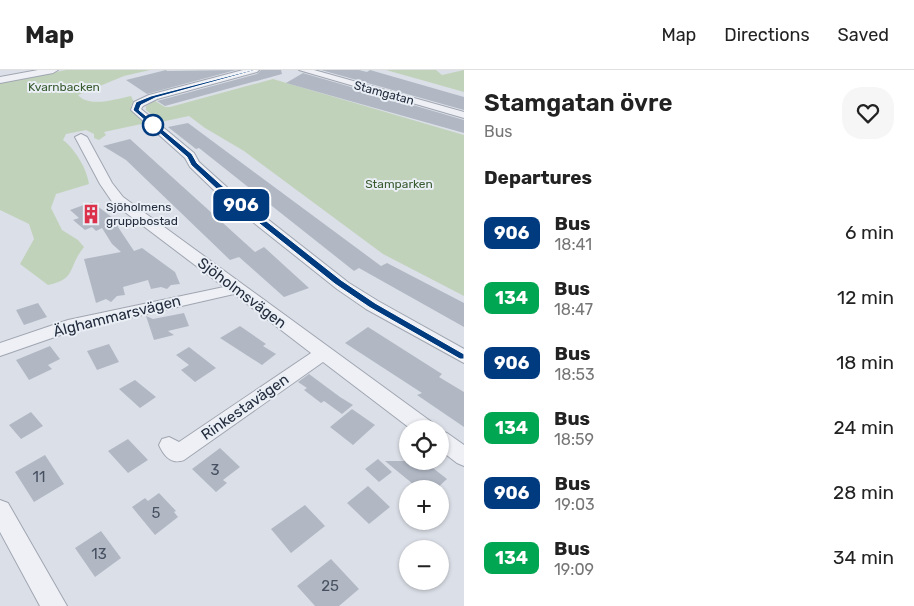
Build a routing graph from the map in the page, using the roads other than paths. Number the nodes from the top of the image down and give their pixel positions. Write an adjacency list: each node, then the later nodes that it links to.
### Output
1 (53, 70): 4 (street)
2 (254, 70): 11 (street)
3 (304, 70): 6 (street, Stamgatan)
4 (36, 71): 5 (street)
5 (0, 80)
6 (464, 115)
7 (81, 137): 8 (street, Sjöholmsvägen)
8 (236, 289): 9 (street, Älghammarsvägen); 10 (street, Sjöholmsvägen)
9 (0, 350)
10 (323, 352): 12 (street, Sjöholmsvägen); 13 (street, Rinkestavägen)
11 (464, 357)
12 (414, 420)
13 (169, 445)
14 (449, 446): 15 (street)
15 (464, 457)
16 (0, 510): 17 (street)
17 (54, 606)

